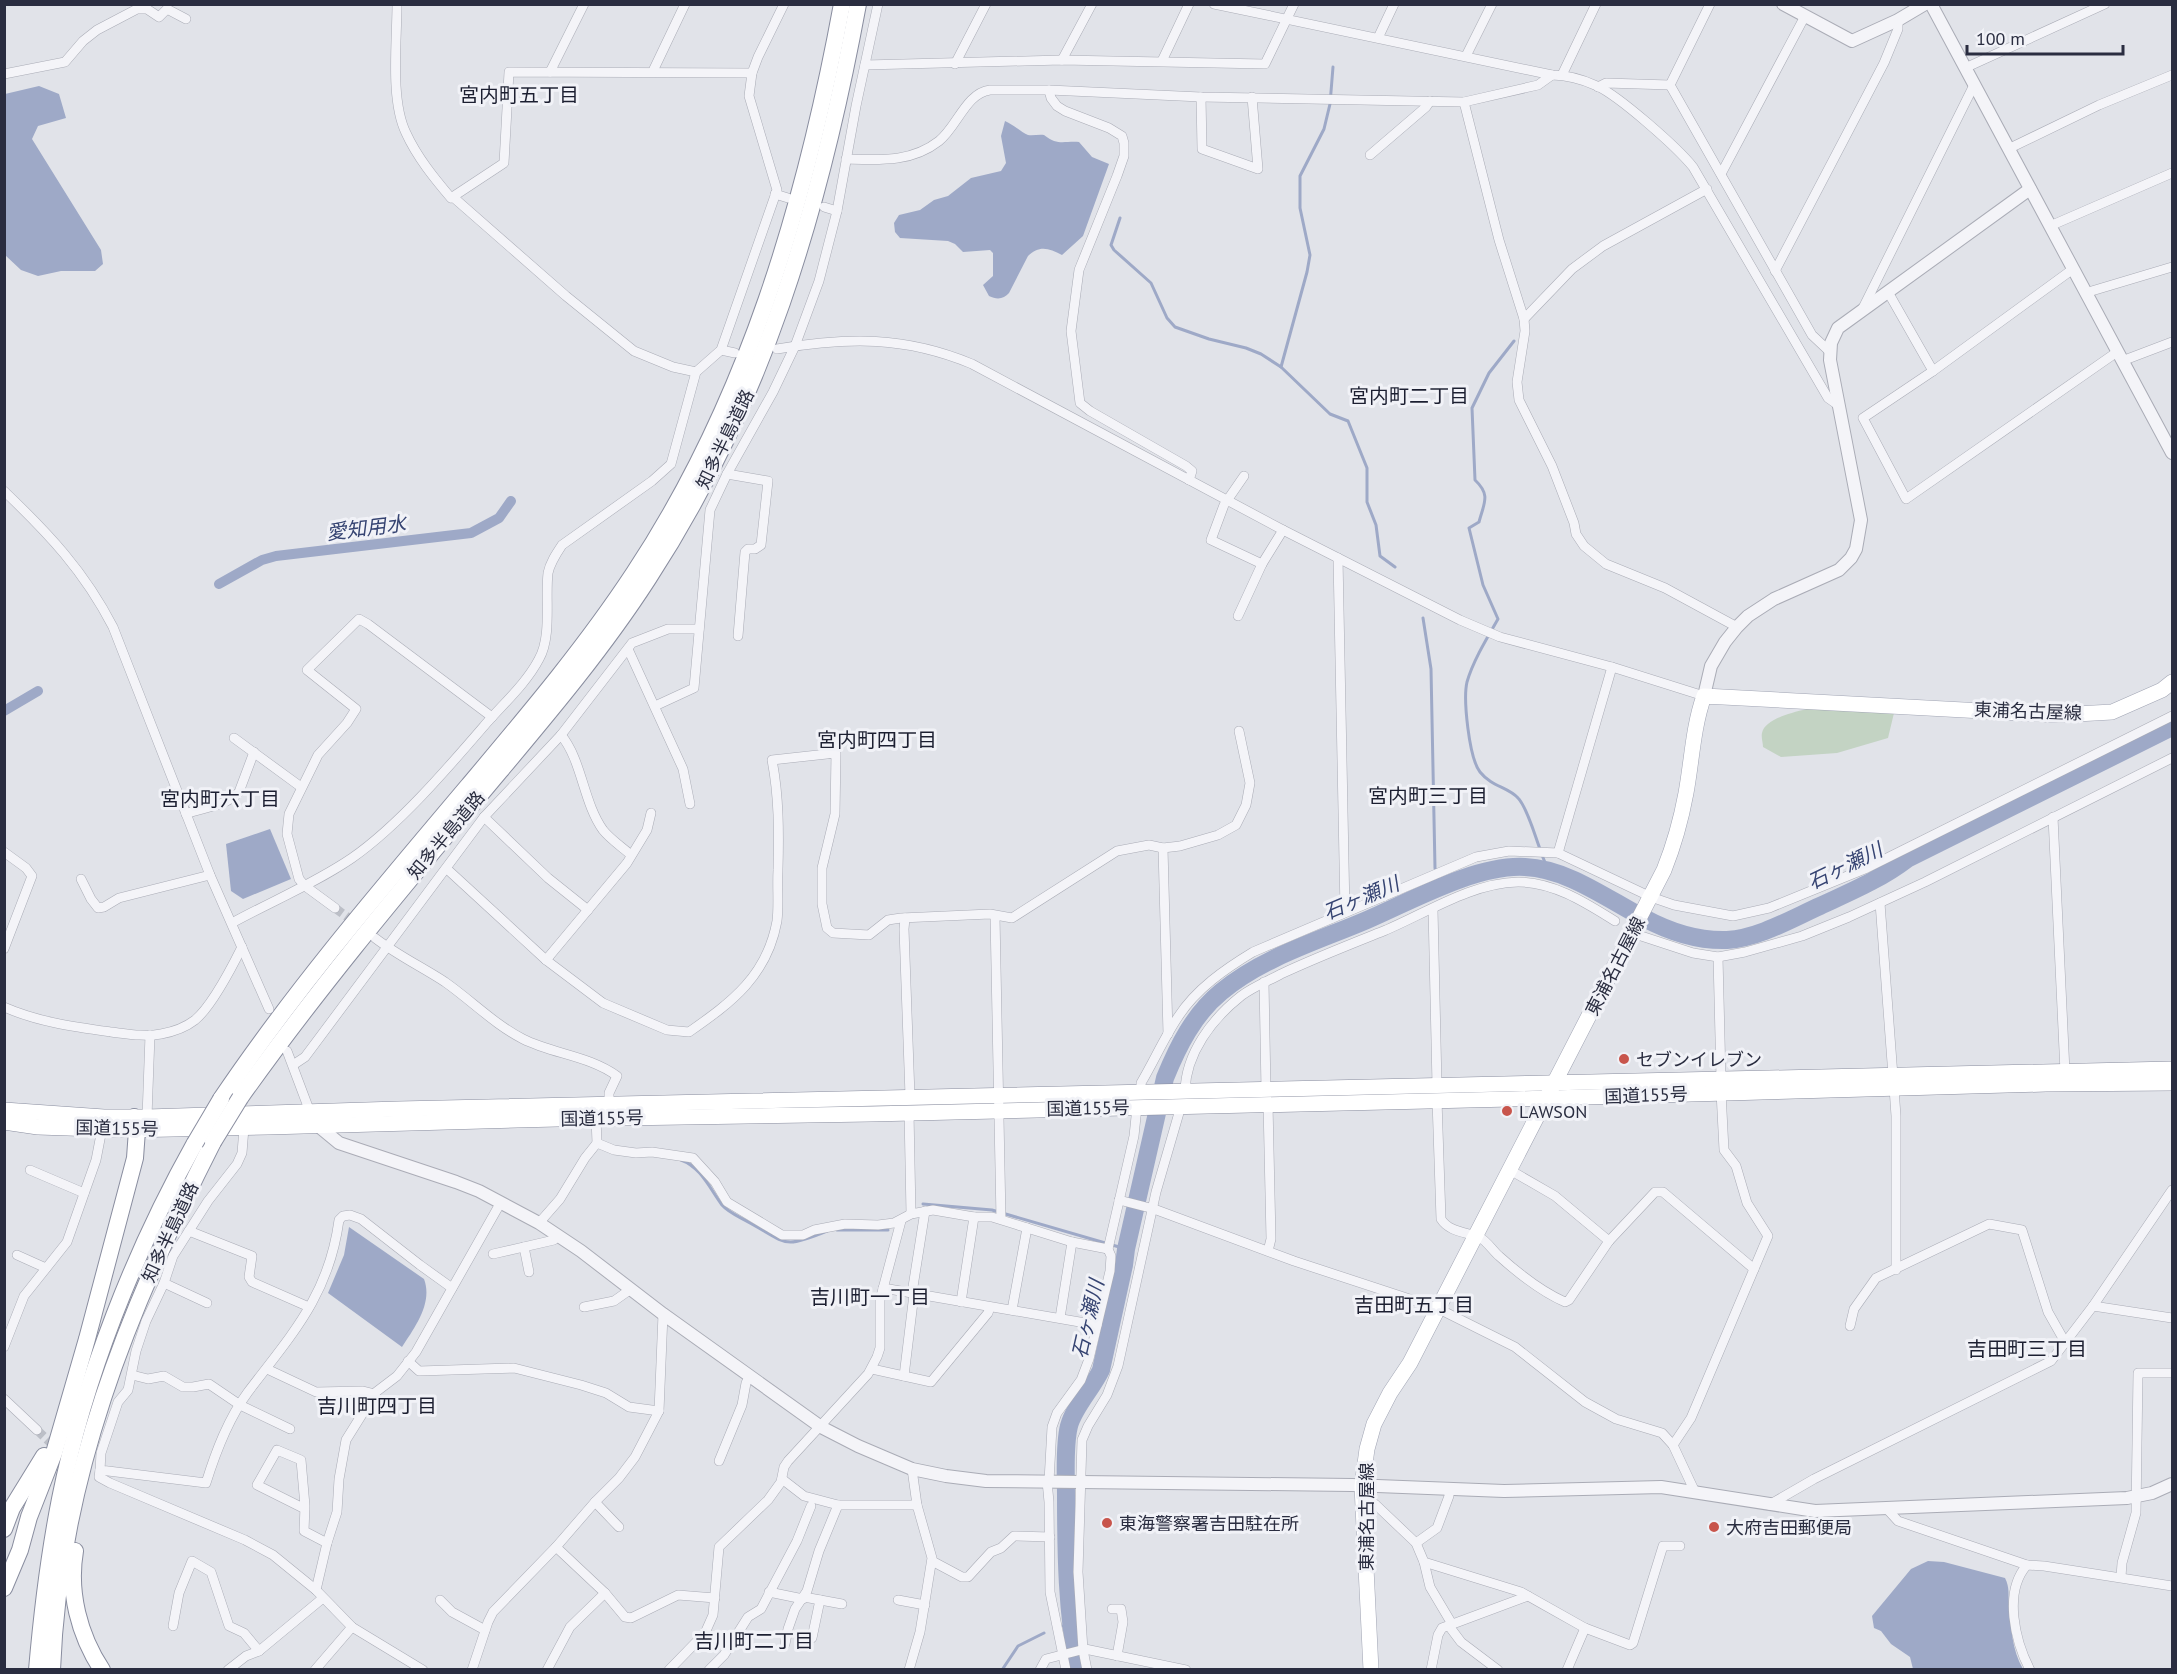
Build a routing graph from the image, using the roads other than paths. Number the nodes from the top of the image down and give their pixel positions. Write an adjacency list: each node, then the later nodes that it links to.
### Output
1 (397, 4): 54 (street)
2 (584, 4): 33 (street)
3 (685, 4): 32 (street)
4 (784, 4): 34 (street)
5 (842, 4): 230 (highway, 知多半島道路, bridge)
6 (858, 4): 225 (highway, 知多半島道路, bridge)
7 (986, 4): 30 (street)
8 (1092, 4): 27 (street)
9 (1189, 4): 28 (street)
10 (1214, 4): 23 (street)
11 (1294, 4): 23 (street)
12 (1394, 4): 25 (street)
13 (1492, 4): 26 (street)
14 (1596, 4): 36 (street)
15 (1710, 4): 38 (street)
16 (1783, 4): 21 (street)
17 (1925, 4): 24 (street)
18 (1931, 4): 31 (street)
19 (2105, 4): 31 (street)
20 (880, 5): 29 (street)
21 (1805, 16): 24 (street); 50 (street)
22 (186, 19): 35 (street)
23 (1287, 19): 25 (street); 28 (street)
24 (1898, 20): 61 (street)
25 (1378, 38): 26 (street)
26 (1466, 56): 36 (street)
27 (1062, 60): 28 (street); 30 (street)
28 (1162, 61)
29 (865, 64): 30 (street); 48 (street)
30 (955, 64)
31 (1965, 68): 39 (street)
32 (653, 71): 33 (street); 34 (street)
33 (550, 72): 54 (street)
34 (752, 73): 53 (street)
35 (4, 74)
36 (1557, 75): 40 (street); 45 (street)
37 (2172, 75): 46 (street)
38 (1670, 85): 40 (street); 50 (street)
39 (1974, 85): 46 (street); 64 (street)
40 (1598, 87): 51 (street)
41 (1050, 90): 42 (street); 48 (street); 79 (street)
42 (1201, 97): 43 (street); 43 (street)
43 (1252, 97): 44 (street)
44 (1430, 101): 45 (street); 47 (street)
45 (1464, 102): 65 (street)
46 (2008, 149): 52 (street)
47 (1370, 154)
48 (846, 159): 57 (street)
49 (2172, 173): 58 (street)
50 (1720, 174): 61 (street)
51 (1707, 189): 65 (street); 75 (street)
52 (2030, 189): 58 (street); 62 (street)
53 (775, 194): 55 (street); 69 (street)
54 (453, 197): 74 (street)
55 (788, 198)
56 (824, 207): 57 (street)
57 (837, 211): 67 (street)
58 (2050, 226): 60 (street)
59 (2172, 267): 63 (street)
60 (2073, 269): 63 (street); 73 (street)
61 (1775, 271): 70 (street)
62 (1888, 292): 64 (street); 73 (street)
63 (2085, 292): 72 (street)
64 (1862, 310): 70 (street)
65 (1524, 319): 86 (street)
66 (2172, 342): 72 (street)
67 (795, 346): 68 (street); 77 (street); 79 (street)
68 (777, 349)
69 (721, 350): 71 (street); 74 (street)
70 (1829, 351): 75 (street)
71 (735, 353)
72 (2119, 357): 73 (street); 76 (street)
73 (1933, 371)
74 (696, 372): 95 (street)
75 (1838, 405): 86 (street)
76 (2172, 453)
77 (727, 474): 87 (street); 88 (street)
78 (1244, 476): 81 (street)
79 (1189, 480): 81 (street)
80 (4, 491): 104 (street)
81 (1228, 500): 82 (street); 84 (street)
82 (1283, 530): 83 (street); 84 (street)
83 (1338, 558): 90 (street); 120 (street)
84 (1262, 564): 85 (street)
85 (1238, 616)
86 (1737, 627): 92 (street)
87 (699, 629): 89 (street); 93 (street)
88 (738, 636)
89 (628, 649): 93 (street); 97 (street)
90 (1612, 667): 92 (street); 109 (street)
91 (2172, 682): 92 (main road, 東浦名古屋線)
92 (1704, 696): 115 (main road, 東浦名古屋線)
93 (655, 706): 102 (street)
94 (2172, 716): 115 (street)
95 (492, 717): 101 (street); 114 (street)
96 (1239, 731): 107 (street)
97 (561, 735): 106 (street); 110 (street)
98 (234, 738): 99 (street)
99 (254, 752): 101 (street); 104 (street)
100 (2172, 758): 105 (street)
101 (301, 787): 114 (street)
102 (690, 804)
103 (651, 813): 110 (street)
104 (186, 814): 112 (street)
105 (2053, 817): 116 (street); 140 (street)
106 (484, 818): 111 (street); 119 (street)
107 (1163, 848): 121 (street); 135 (street)
108 (4, 852): 129 (street)
109 (1558, 853): 115 (street); 120 (street)
110 (631, 855): 119 (street)
111 (447, 869): 128 (street); 131 (street)
112 (210, 875): 113 (street); 124 (street)
113 (81, 879)
114 (305, 886): 117 (street); 124 (street)
115 (1650, 899): 125 (main road, 東浦名古屋線)
116 (1880, 903): 130 (street); 141 (street)
117 (335, 908)
118 (1433, 909): 123 (street); 132 (street); 145 (street)
119 (588, 910): 131 (street)
120 (1345, 912): 135 (street)
121 (995, 916): 122 (street); 151 (street)
122 (905, 918): 131 (street); 146 (street)
123 (1615, 921)
124 (232, 923): 127 (street)
125 (1633, 932): 130 (street); 142 (main road, 東浦名古屋線)
126 (375, 938): 128 (street)
127 (242, 947): 134 (street); 136 (street)
128 (388, 948): 138 (street); 152 (street)
129 (4, 949)
130 (1718, 957): 144 (street)
131 (546, 960)
132 (1264, 982): 147 (street); 149 (street)
133 (4, 1007): 136 (street)
134 (269, 1009)
135 (1168, 1034): 150 (street)
136 (150, 1035): 158 (street)
137 (287, 1051): 138 (street)
138 (293, 1065): 155 (street)
139 (2172, 1069): 140 (main road, 国道155号)
140 (2065, 1072): 141 (main road, 国道155号)
141 (1893, 1082): 143 (main road, 国道155号); 144 (main road, 国道155号); 188 (street)
142 (1554, 1083): 144 (main road, 国道155号); 145 (main road, 国道155号); 148 (main road, 東浦名古屋線)
143 (2172, 1083)
144 (1721, 1085): 148 (main road, 国道155号); 187 (street)
145 (1437, 1093): 147 (main road, 国道155号); 148 (main road, 国道155号); 178 (street)
146 (910, 1096): 151 (main road, 国道155号); 152 (main road, 国道155号)
147 (1267, 1097): 149 (main road, 国道155号); 183 (street)
148 (1547, 1098): 163 (main road, 東浦名古屋線)
149 (1182, 1099): 150 (main road, 国道155号); 168 (street)
150 (1141, 1100): 151 (main road, 国道155号); 166 (street)
151 (999, 1102): 154 (main road, 国道155号); 172 (street)
152 (609, 1104): 155 (main road, 国道155号)
153 (4, 1110): 158 (main road, 国道155号)
154 (909, 1112): 156 (main road, 国道155号); 170 (street)
155 (314, 1118): 156 (main road, 国道155号); 158 (main road, 国道155号); 159 (main road, 国道155号); 167 (street)
156 (596, 1118): 161 (street)
157 (4, 1122): 160 (main road, 国道155号)
158 (136, 1123): 159 (main road, 国道155号); 160 (main road, 国道155号); 247 (highway); 258 (highway)
159 (244, 1128): 176 (street)
160 (102, 1129): 165 (street)
161 (597, 1143): 173 (street); 174 (street)
162 (30, 1170): 165 (street)
163 (1510, 1170): 178 (main road, 東浦名古屋線); 179 (street)
164 (2172, 1190): 198 (street)
165 (84, 1192): 186 (street)
166 (1119, 1200): 168 (street); 182 (street)
167 (501, 1202): 174 (street); 191 (street)
168 (1154, 1209): 183 (street); 233 (street)
169 (925, 1211): 170 (street); 171 (street); 194 (street)
170 (911, 1214): 173 (street)
171 (974, 1217): 172 (street); 195 (street)
172 (1000, 1219): 175 (street)
173 (901, 1221): 192 (street)
174 (539, 1223): 177 (street)
175 (1027, 1228): 180 (street); 202 (street)
176 (189, 1231): 190 (street); 199 (street)
177 (558, 1235): 181 (street); 193 (street)
178 (1474, 1236): 179 (street); 201 (main road, 東浦名古屋線)
179 (1609, 1241): 187 (street)
180 (1072, 1242): 182 (street); 204 (street)
181 (524, 1247): 184 (street); 189 (street)
182 (1108, 1249): 207 (street)
183 (1268, 1251): 201 (street)
184 (493, 1254)
185 (17, 1255): 186 (street)
186 (46, 1268): 206 (street)
187 (1754, 1269): 226 (street)
188 (1896, 1270): 208 (street); 209 (street)
189 (529, 1272)
190 (164, 1283): 196 (street); 215 (street)
191 (452, 1288): 199 (street); 211 (street)
192 (883, 1288): 194 (street); 213 (street)
193 (631, 1289): 200 (street); 203 (street)
194 (913, 1293): 195 (street); 217 (street)
195 (961, 1302): 197 (street)
196 (207, 1303)
197 (990, 1306): 202 (street); 217 (street)
198 (2093, 1306): 205 (street); 209 (street)
199 (309, 1307): 212 (street)
200 (584, 1307)
201 (1437, 1308): 226 (street); 237 (main road, 東浦名古屋線)
202 (1012, 1310): 204 (street)
203 (663, 1314): 216 (street); 221 (street)
204 (1060, 1318): 207 (street)
205 (2172, 1318)
206 (9, 1319): 210 (street)
207 (1097, 1325): 232 (street)
208 (1850, 1326)
209 (2065, 1342): 240 (street)
210 (4, 1347)
211 (408, 1361): 218 (street); 221 (street)
212 (267, 1369): 218 (street); 220 (street)
213 (872, 1369): 217 (street); 222 (street)
214 (2172, 1373): 238 (street)
215 (132, 1375): 220 (street); 229 (street)
216 (750, 1376): 222 (street); 227 (street)
217 (904, 1376)
218 (375, 1394): 249 (street)
219 (4, 1399): 224 (street)
220 (240, 1405): 223 (street); 229 (street)
221 (659, 1411): 239 (street)
222 (821, 1427): 228 (street); 231 (street)
223 (290, 1429)
224 (37, 1430)
225 (90, 1441): 286 (highway, 知多半島道路); 287 (highway)
226 (1673, 1445): 236 (street)
227 (719, 1461)
228 (912, 1469): 232 (street); 242 (street)
229 (100, 1470): 261 (street)
230 (65, 1474): 284 (highway); 285 (highway, 知多半島道路)
231 (782, 1479): 241 (street); 263 (street)
232 (1048, 1481): 233 (street); 248 (street)
233 (1081, 1482): 237 (street); 278 (street)
234 (2172, 1484): 238 (street)
235 (1449, 1489): 236 (street); 237 (street); 250 (street)
236 (1695, 1492): 240 (street)
237 (1363, 1493): 250 (street); 301 (main road, 東浦名古屋線)
238 (2135, 1497): 245 (street); 256 (street)
239 (595, 1502): 246 (street); 252 (street)
240 (1769, 1504): 245 (street)
241 (838, 1505): 242 (street); 264 (street)
242 (917, 1505): 253 (street)
243 (811, 1506): 259 (street)
244 (305, 1509): 244 (street); 249 (street)
245 (1887, 1509): 255 (street)
246 (619, 1527)
247 (4, 1529)
248 (1050, 1537): 253 (street); 280 (street)
249 (327, 1543): 261 (street)
250 (1416, 1543): 254 (street)
251 (1680, 1546): 274 (street)
252 (556, 1547): 260 (street); 275 (street)
253 (932, 1561): 269 (street)
254 (1424, 1562): 262 (street); 271 (street)
255 (2026, 1565): 256 (street); 305 (street)
256 (2121, 1577): 257 (street)
257 (2172, 1586)
258 (4, 1588)
259 (770, 1592): 264 (street); 294 (street)
260 (605, 1593): 263 (street); 292 (street)
261 (320, 1594): 273 (street); 279 (street)
262 (1528, 1596): 271 (street); 274 (street)
263 (715, 1598): 293 (street)
264 (803, 1598): 266 (street); 277 (street)
265 (440, 1600): 275 (street)
266 (820, 1600): 268 (street); 276 (street)
267 (898, 1600): 269 (street)
268 (842, 1604)
269 (925, 1605): 295 (street)
270 (1112, 1610): 281 (street)
271 (1450, 1625): 282 (street); 302 (street)
272 (173, 1626): 279 (street)
273 (352, 1627): 283 (street); 290 (street)
274 (1585, 1628): 304 (street)
275 (485, 1630): 291 (street)
276 (812, 1638)
277 (785, 1644)
278 (1083, 1650): 280 (street); 281 (street); 298 (street)
279 (259, 1651): 288 (street)
280 (1064, 1656): 296 (street); 297 (street)
281 (1121, 1657): 299 (street); 300 (street)
282 (1486, 1665): 303 (street)
283 (318, 1666): 289 (street)
284 (27, 1670)
285 (37, 1670)
286 (52, 1670)
287 (102, 1670)
288 (228, 1670)
289 (328, 1670)
290 (423, 1670)
291 (472, 1670)
292 (547, 1670)
293 (669, 1670)
294 (709, 1670)
295 (909, 1670)
296 (1040, 1670)
297 (1066, 1670)
298 (1087, 1670)
299 (1126, 1670)
300 (1186, 1670)
301 (1371, 1670)
302 (1431, 1670)
303 (1498, 1670)
304 (1567, 1670)
305 (2030, 1670)

